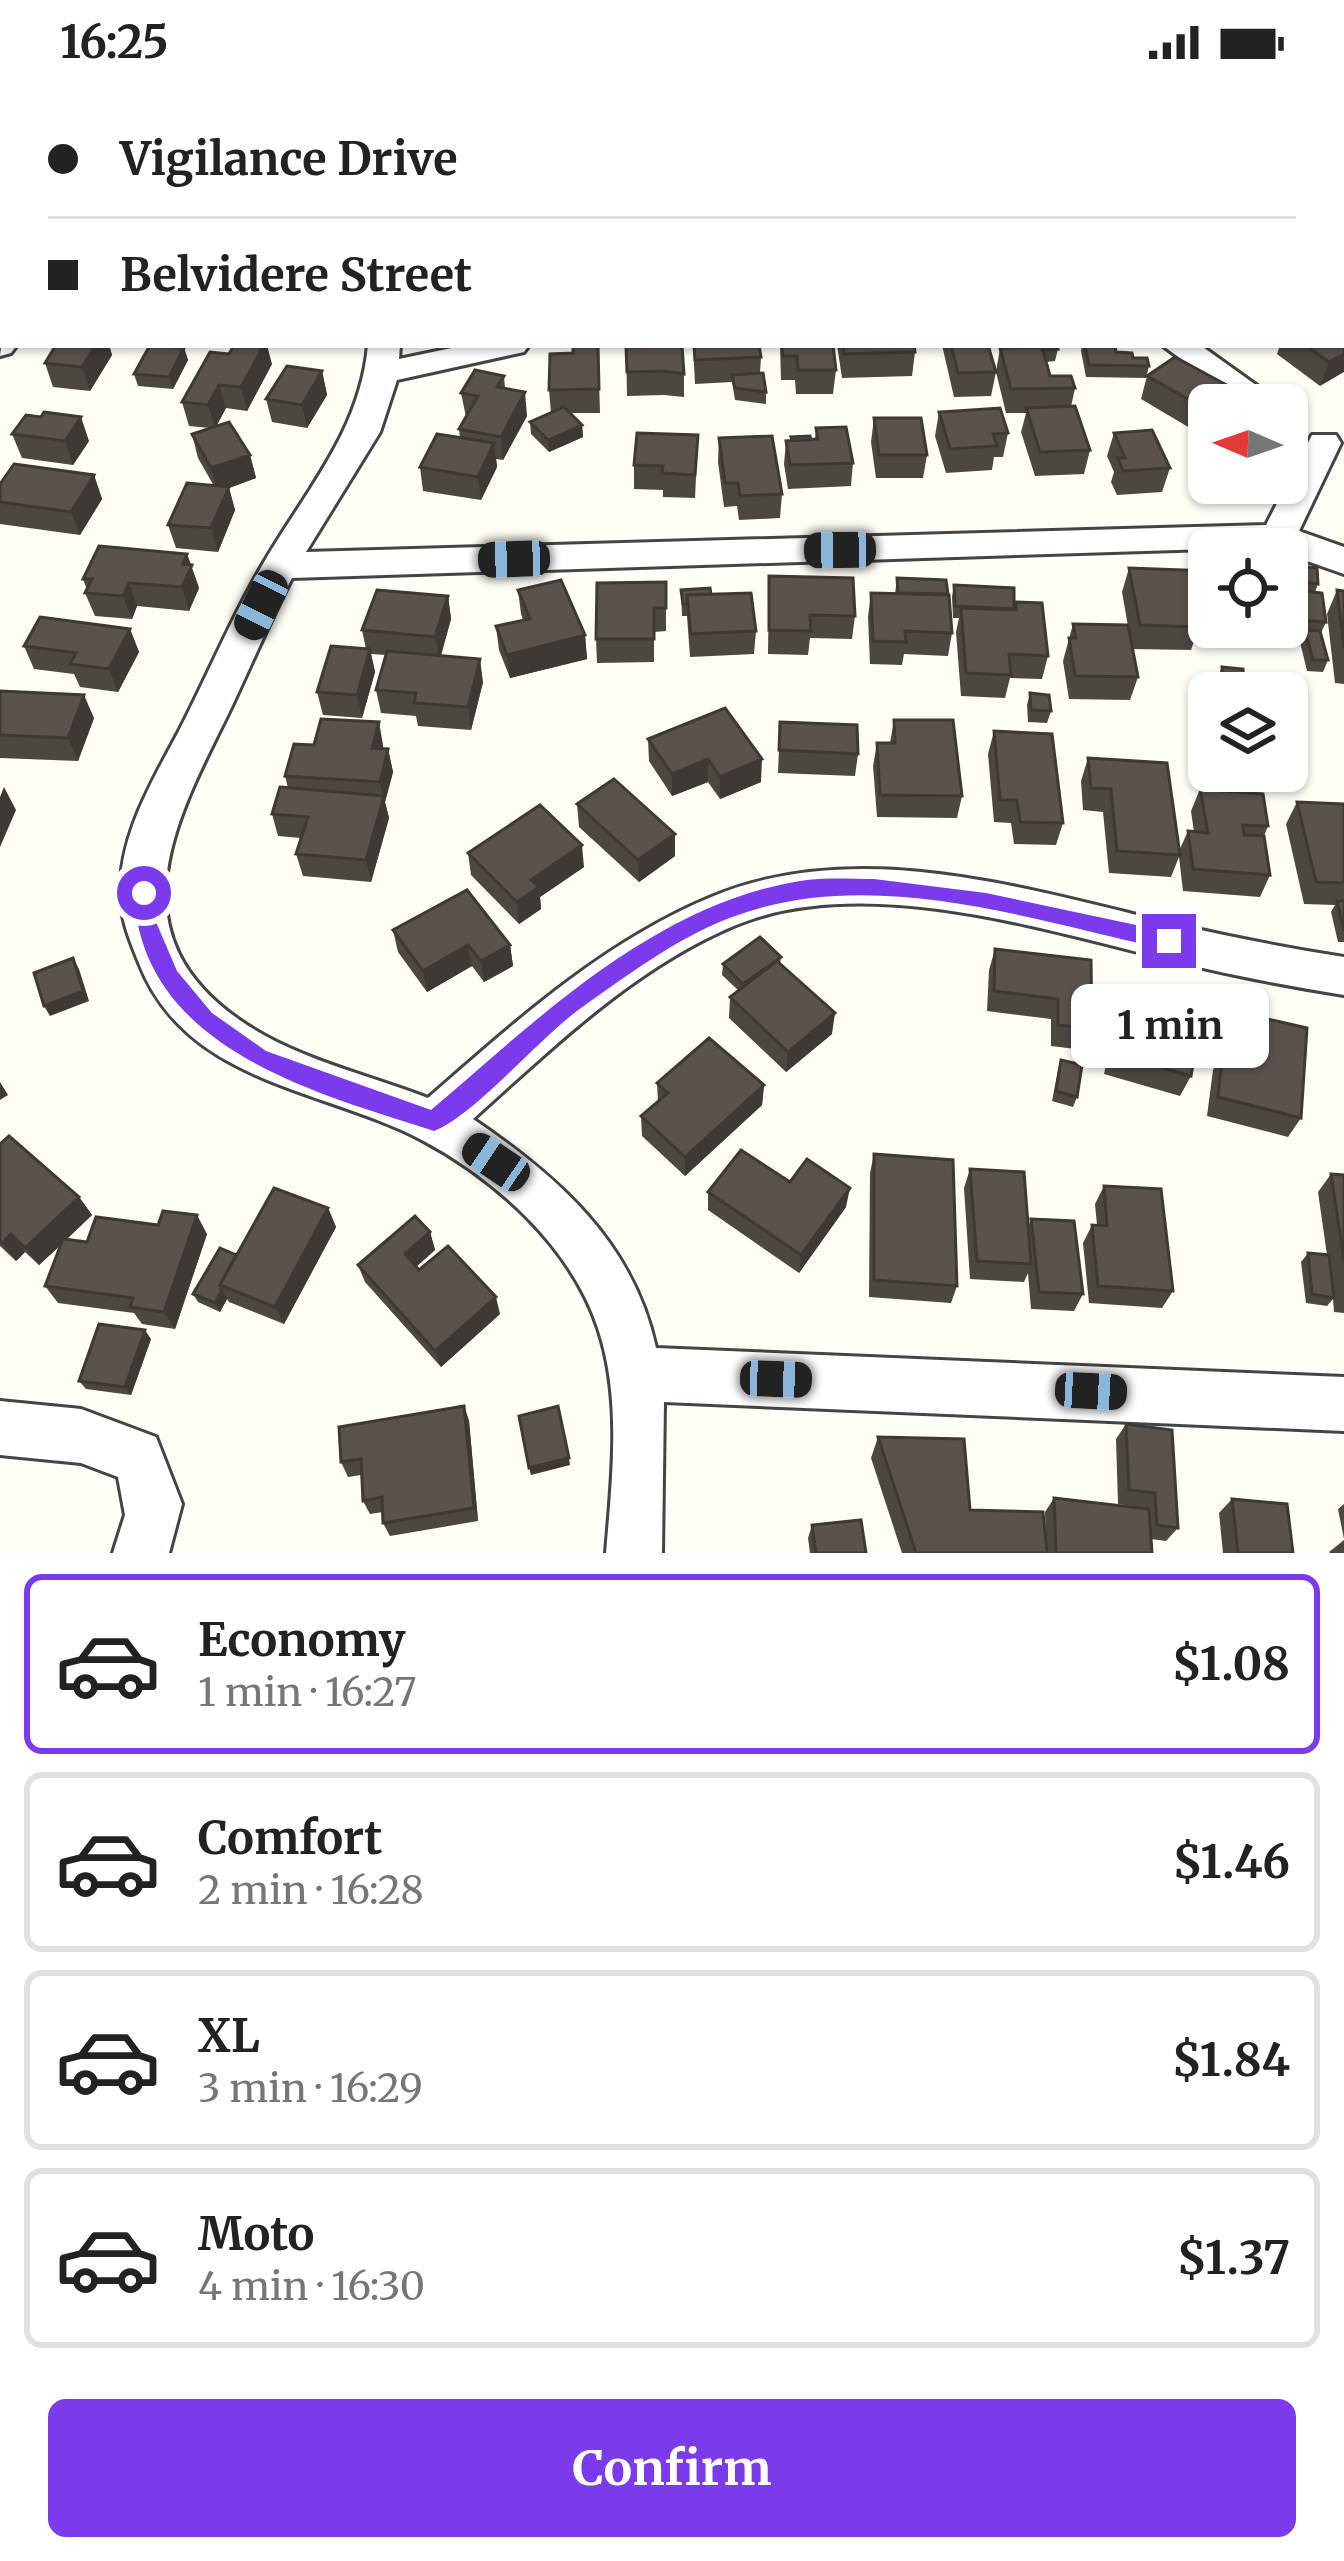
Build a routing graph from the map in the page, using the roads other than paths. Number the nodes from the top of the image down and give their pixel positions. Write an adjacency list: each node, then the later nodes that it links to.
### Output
1 (483, 348): 3 (street)
2 (1182, 348): 4 (street)
3 (384, 358): 10 (street)
4 (1236, 384)
5 (1334, 440): 6 (street)
6 (1283, 528)
7 (1188, 540): 10 (street)
8 (1308, 548): 9 (street)
9 (1344, 561)
10 (280, 566): 12 (street)
11 (1344, 976): 12 (street)
12 (434, 1121): 13 (street)
13 (639, 1374): 14 (street); 17 (street)
14 (1344, 1403)
15 (0, 1428): 16 (street)
16 (141, 1553)
17 (634, 1553)

